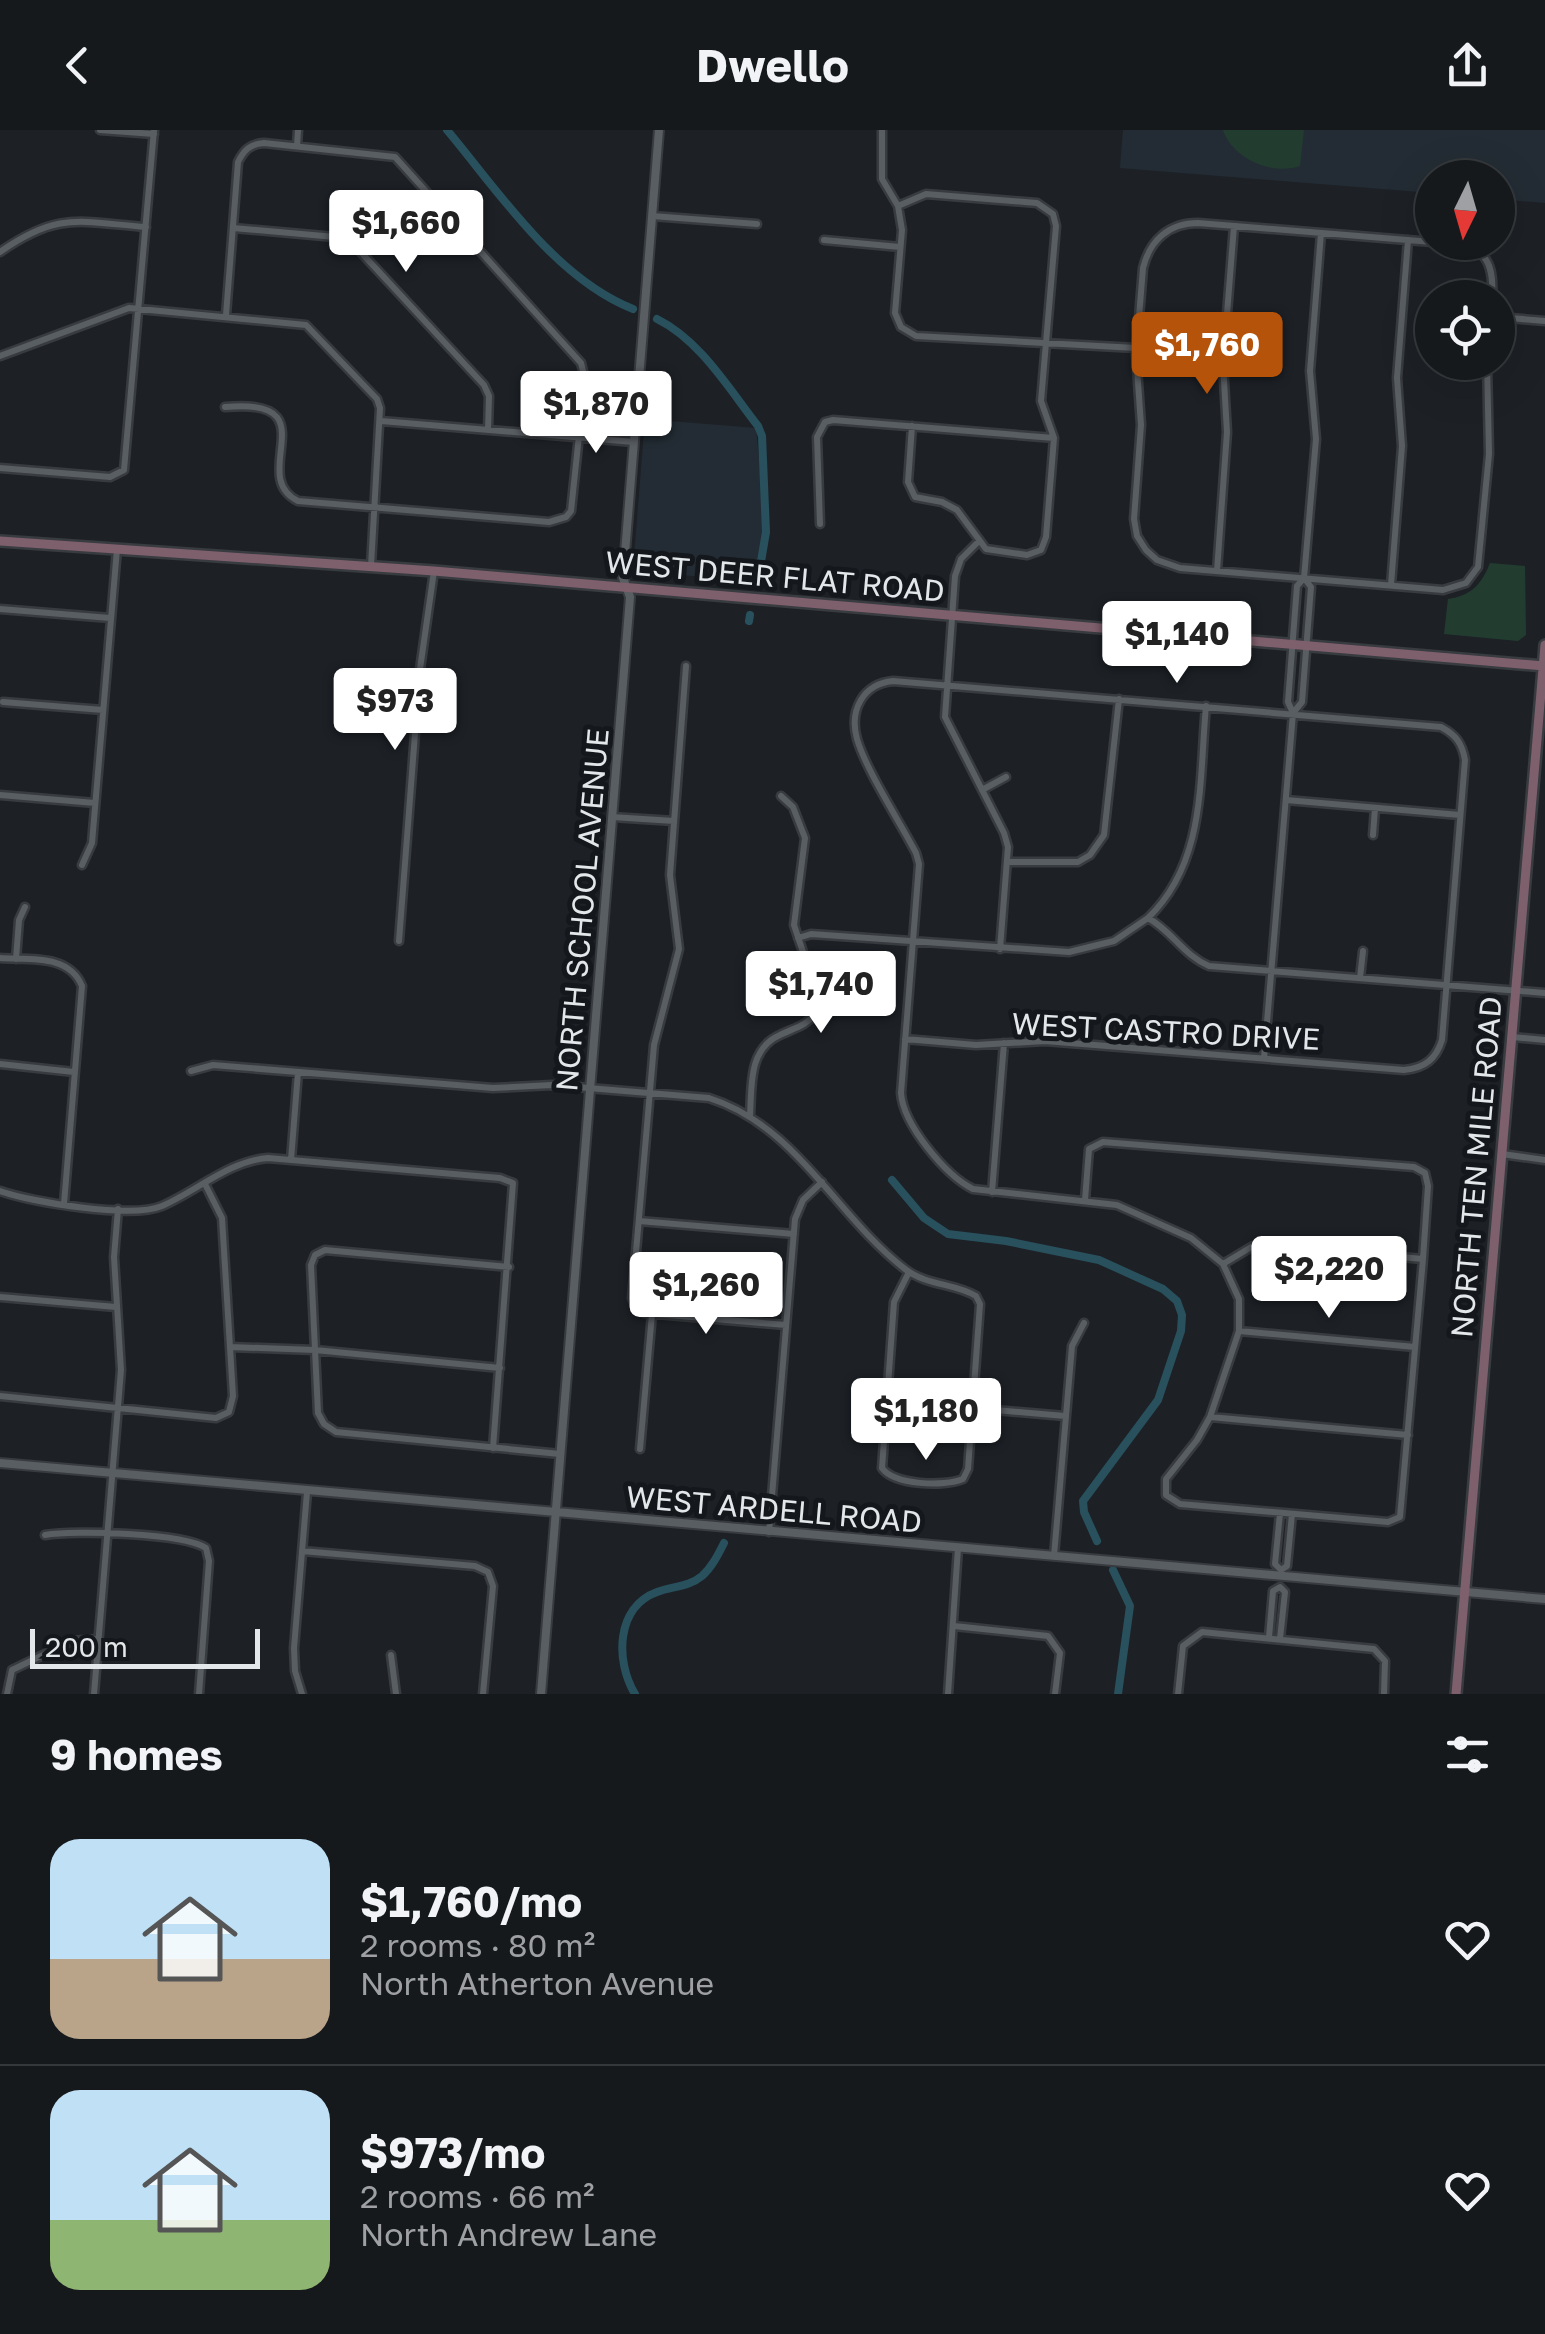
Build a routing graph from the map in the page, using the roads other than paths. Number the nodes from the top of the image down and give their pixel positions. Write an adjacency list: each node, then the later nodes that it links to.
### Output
1 (100, 130): 5 (street)
2 (298, 130): 6 (street)
3 (659, 130): 8 (street, NORTH SCHOOL AVENUE)
4 (882, 130): 7 (street)
5 (154, 132): 11 (street)
6 (297, 146): 12 (street); 31 (street)
7 (898, 206): 17 (street); 23 (street)
8 (652, 216): 9 (street); 33 (street, NORTH SCHOOL AVENUE)
9 (756, 224)
10 (1234, 226): 13 (street); 24 (street); 42 (street)
11 (146, 227): 18 (street); 19 (street)
12 (233, 228): 20 (street); 30 (street)
13 (1321, 233): 15 (street); 43 (street)
14 (824, 240): 17 (street)
15 (1408, 240): 16 (street); 44 (street)
16 (1415, 241)
17 (900, 247): 23 (street)
18 (0, 252)
19 (139, 308): 20 (street); 25 (street); 34 (street)
20 (226, 316): 28 (street)
21 (1515, 318): 22 (street)
22 (1545, 321)
23 (1046, 341): 24 (street); 32 (street)
24 (1136, 348): 42 (street)
25 (0, 356)
26 (1487, 380): 44 (street)
27 (224, 407): 35 (street)
28 (381, 421): 30 (street); 35 (street)
29 (912, 426): 32 (street); 36 (street); 38 (street)
30 (488, 430): 31 (street)
31 (580, 437): 33 (street); 35 (street)
32 (1054, 438): 38 (street)
33 (634, 442): 45 (street, NORTH SCHOOL AVENUE)
34 (0, 468)
35 (374, 508): 40 (street)
36 (820, 524)
37 (0, 541): 39 (main road, WEST DEER FLAT ROAD)
38 (979, 541): 47 (street)
39 (116, 550): 40 (main road, WEST DEER FLAT ROAD); 48 (street)
40 (371, 566): 41 (main road, WEST DEER FLAT ROAD)
41 (434, 571): 45 (main road, WEST DEER FLAT ROAD); 76 (street)
42 (1216, 571): 43 (street)
43 (1304, 578): 44 (street); 49 (street); 51 (street)
44 (1391, 585)
45 (626, 587): 47 (main road, WEST DEER FLAT ROAD); 68 (street, NORTH SCHOOL AVENUE)
46 (0, 609): 48 (street)
47 (952, 617): 49 (main road, WEST DEER FLAT ROAD); 54 (street)
48 (110, 618): 58 (street)
49 (1292, 645): 51 (main road, WEST DEER FLAT ROAD); 59 (street)
50 (1545, 645): 53 (main road, NORTH TEN MILE ROAD)
51 (1306, 646): 53 (main road, WEST DEER FLAT ROAD); 59 (street)
52 (686, 666): 69 (street)
53 (1544, 666): 85 (main road, NORTH TEN MILE ROAD)
54 (946, 685): 55 (street); 61 (street); 77 (street)
55 (1118, 699): 57 (street); 71 (street)
56 (3, 702): 58 (street)
57 (1206, 706): 59 (street); 74 (street)
58 (103, 710): 65 (street)
59 (1293, 714): 64 (street); 67 (street)
60 (1006, 777): 61 (street)
61 (982, 790): 71 (street)
62 (0, 795): 65 (street)
63 (781, 796): 75 (street)
64 (1286, 800): 66 (street); 82 (street)
65 (95, 803): 72 (street)
66 (1375, 808): 67 (street); 70 (street)
67 (1460, 815): 84 (street)
68 (612, 817): 69 (street); 96 (street, NORTH SCHOOL AVENUE)
69 (674, 821): 97 (street)
70 (1373, 834)
71 (1008, 862): 78 (street)
72 (82, 865)
73 (25, 907): 81 (street)
74 (1148, 918): 78 (street); 82 (street)
75 (798, 938): 77 (street); 98 (street)
76 (399, 941)
77 (913, 942): 78 (street); 88 (street)
78 (1000, 949)
79 (1363, 951): 83 (street)
80 (0, 958): 81 (street)
81 (16, 959): 93 (street)
82 (1271, 972): 83 (street); 91 (street)
83 (1360, 978): 84 (street)
84 (1446, 985): 85 (street); 91 (street, WEST CASTRO DRIVE)
85 (1516, 990): 86 (street); 87 (main road, NORTH TEN MILE ROAD)
86 (1545, 993)
87 (1512, 1038): 89 (street); 99 (main road, NORTH TEN MILE ROAD)
88 (905, 1039): 90 (street, WEST CASTRO DRIVE); 105 (street)
89 (1545, 1040)
90 (1004, 1043): 91 (street, WEST CASTRO DRIVE); 105 (street)
91 (1264, 1058)
92 (0, 1064): 93 (street)
93 (74, 1072): 107 (street)
94 (190, 1072): 95 (street)
95 (298, 1072): 96 (street); 100 (street)
96 (590, 1088): 97 (street); 133 (street, NORTH SCHOOL AVENUE)
97 (649, 1093): 98 (street); 109 (street)
98 (750, 1116): 102 (street)
99 (1502, 1154): 101 (street); 148 (main road, NORTH TEN MILE ROAD)
100 (291, 1160): 103 (street); 113 (street)
101 (1545, 1160)
102 (822, 1182): 110 (street); 114 (street)
103 (205, 1184): 108 (street); 121 (street)
104 (0, 1190): 107 (street)
105 (992, 1192): 106 (street)
106 (1084, 1200): 111 (street); 112 (street)
107 (64, 1204): 108 (street)
108 (118, 1209): 116 (street)
109 (639, 1222): 110 (street); 117 (street)
110 (794, 1234): 119 (street)
111 (1423, 1259): 112 (street); 122 (street)
112 (1223, 1264): 120 (street)
113 (508, 1267): 123 (street); 124 (street)
114 (908, 1272): 126 (street); 126 (street)
115 (0, 1297): 116 (street)
116 (116, 1307): 127 (street)
117 (652, 1314): 119 (street); 132 (street)
118 (1084, 1322): 128 (street)
119 (786, 1326): 140 (street)
120 (1239, 1331): 122 (street); 129 (street)
121 (230, 1347): 123 (street); 127 (street)
122 (1415, 1347): 130 (street)
123 (315, 1350): 124 (street); 131 (street)
124 (500, 1368): 131 (street)
125 (0, 1396): 127 (street)
126 (972, 1408): 128 (street)
127 (118, 1409): 135 (street)
128 (1065, 1416): 145 (street)
129 (1210, 1416): 130 (street); 138 (street)
130 (1408, 1434): 139 (street)
131 (494, 1448): 133 (street)
132 (640, 1448)
133 (560, 1454): 137 (street, NORTH SCHOOL AVENUE)
134 (0, 1463): 135 (street, WEST ARDELL ROAD)
135 (113, 1475): 136 (street, WEST ARDELL ROAD); 142 (street)
136 (307, 1492): 137 (street, WEST ARDELL ROAD); 144 (street)
137 (556, 1513): 140 (street, WEST ARDELL ROAD); 161 (street, NORTH SCHOOL AVENUE)
138 (1280, 1514): 139 (street); 146 (street)
139 (1292, 1514): 146 (street)
140 (769, 1532): 143 (street, WEST ARDELL ROAD)
141 (46, 1534): 142 (street)
142 (108, 1534): 153 (street); 157 (street)
143 (958, 1548): 145 (street, WEST ARDELL ROAD); 150 (street)
144 (302, 1551): 158 (street); 160 (street)
145 (1054, 1556): 146 (street, WEST ARDELL ROAD)
146 (1281, 1573): 147 (street); 148 (street, WEST ARDELL ROAD)
147 (1280, 1586): 151 (street); 152 (street)
148 (1465, 1592): 149 (street, WEST ARDELL ROAD); 166 (main road, NORTH TEN MILE ROAD)
149 (1545, 1599)
150 (954, 1626): 162 (street); 163 (street)
151 (1269, 1638): 152 (street); 164 (street)
152 (1280, 1639): 165 (street)
153 (98, 1640): 155 (street); 156 (street)
154 (392, 1656): 159 (street)
155 (7, 1694)
156 (94, 1694)
157 (199, 1694)
158 (302, 1694)
159 (396, 1694)
160 (484, 1694)
161 (541, 1694)
162 (948, 1694)
163 (1055, 1694)
164 (1178, 1694)
165 (1384, 1694)
166 (1456, 1694)

